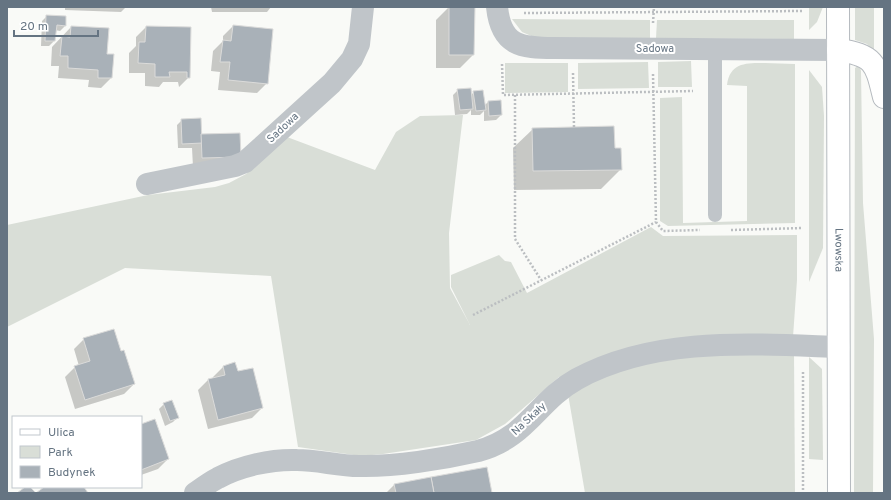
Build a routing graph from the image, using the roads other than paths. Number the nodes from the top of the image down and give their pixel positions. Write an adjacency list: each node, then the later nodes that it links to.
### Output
1 (363, 7): 7 (street, Sadowa)
2 (838, 7): 5 (main road, Lwowska)
3 (498, 10): 4 (street, Sadowa)
4 (715, 50): 5 (street, Sadowa); 8 (lane)
5 (838, 50): 6 (main road); 9 (main road, Lwowska)
6 (884, 98)
7 (147, 184)
8 (715, 215)
9 (839, 347): 10 (street, Na Skały); 11 (main road, Lwowska)
10 (195, 493)
11 (839, 493)

